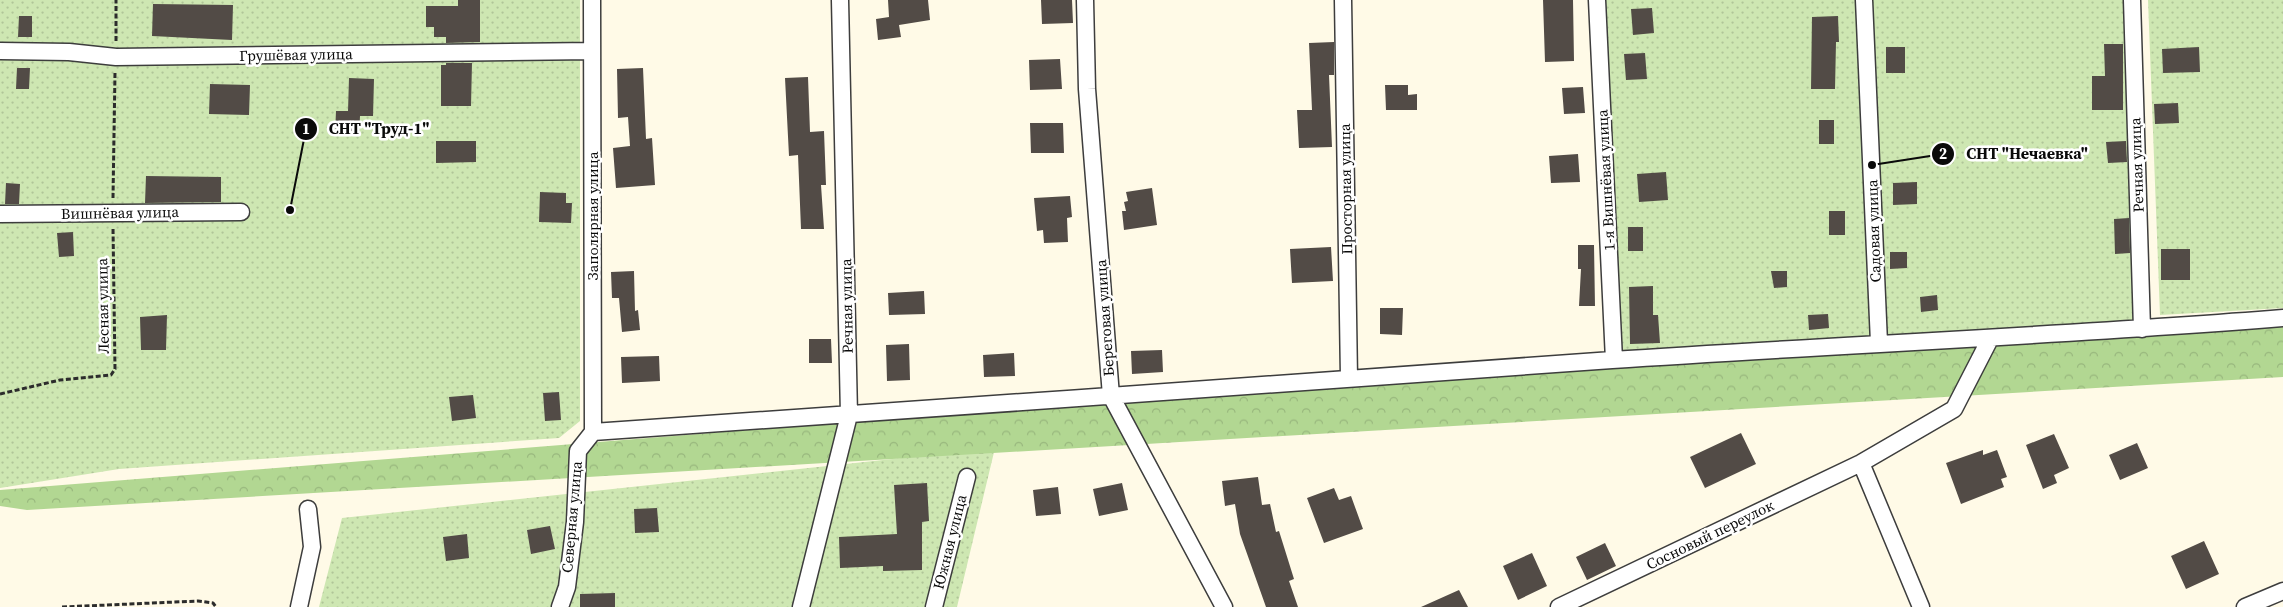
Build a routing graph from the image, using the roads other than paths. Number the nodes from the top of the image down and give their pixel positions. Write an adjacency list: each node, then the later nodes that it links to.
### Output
1 (592, 0): 9 (street, Заполярная улица)
2 (840, 0): 19 (street, Речная улица)
3 (1085, 0): 18 (street, Береговая улица)
4 (1343, 0): 17 (street, Просторная улица)
5 (1597, 0): 16 (street, 1-я Вишнёвая улица)
6 (1864, 0): 15 (street, Садовая улица)
7 (2132, 0): 13 (street, Речная улица)
8 (0, 51): 9 (street, Грушёвая улица)
9 (592, 51): 20 (street, Заполярная улица)
10 (241, 212): 11 (street, Вишнёвая улица)
11 (0, 214)
12 (2283, 318): 13 (street)
13 (2142, 329): 14 (street)
14 (1990, 339): 15 (street); 21 (street, Сосновый переулок)
15 (1879, 343): 16 (street)
16 (1614, 360): 17 (street)
17 (1349, 378): 18 (street)
18 (1111, 396): 19 (street); 29 (street, Береговая улица)
19 (849, 415): 20 (street); 27 (street, Речная улица)
20 (593, 432): 26 (street, Северная улица)
21 (1861, 463): 30 (street, Сосновый переулок); 31 (street)
22 (967, 477): 28 (street, Южная улица)
23 (308, 509): 25 (street)
24 (2283, 591): 32 (street)
25 (300, 607)
26 (560, 607)
27 (801, 607)
28 (934, 607)
29 (1224, 607)
30 (1559, 607)
31 (1922, 607)
32 (2245, 607)

